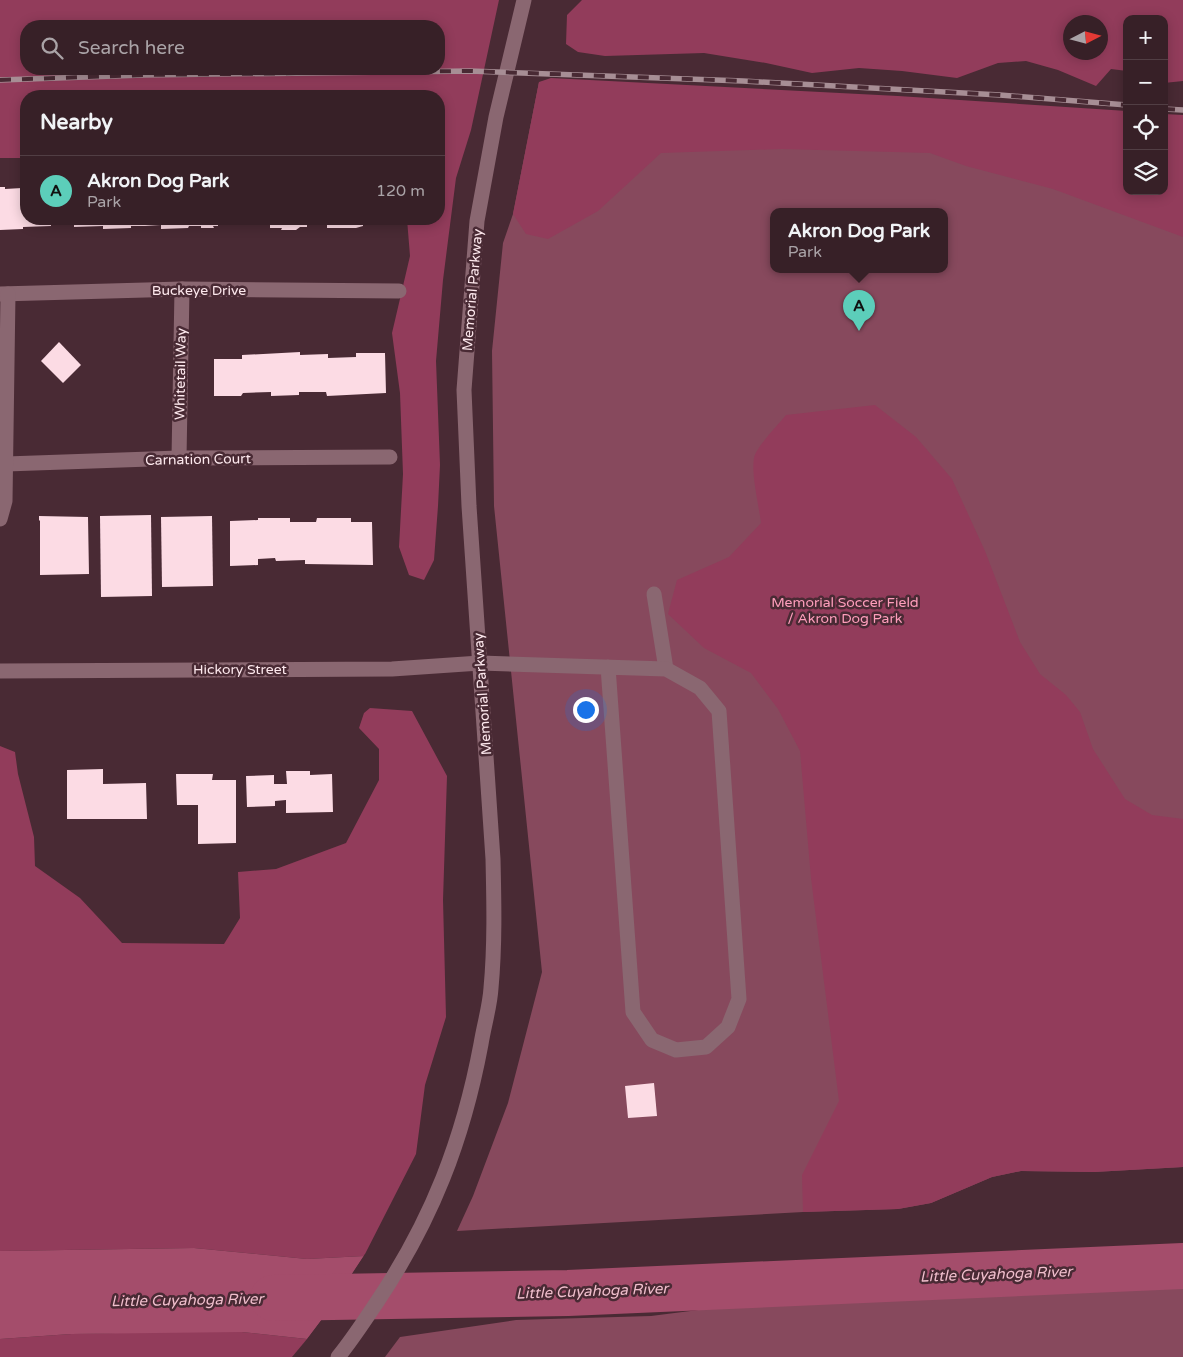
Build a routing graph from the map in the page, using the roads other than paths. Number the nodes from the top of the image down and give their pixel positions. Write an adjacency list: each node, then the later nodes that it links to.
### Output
1 (524, 0): 10 (street, Memorial Parkway)
2 (182, 289): 3 (street, Buckeye Drive); 4 (street, Buckeye Drive); 6 (street, Whitetail Way)
3 (399, 291)
4 (4, 294): 7 (street)
5 (390, 457): 6 (street, Carnation Court)
6 (178, 458): 7 (street, Carnation Court)
7 (6, 464): 8 (street)
8 (0, 519)
9 (654, 594): 12 (street)
10 (480, 663): 11 (street, Hickory Street); 13 (street, Hickory Street); 14 (street, Memorial Parkway)
11 (608, 667): 12 (street, Hickory Street); 12 (street)
12 (666, 669)
13 (0, 671)
14 (338, 1357)

